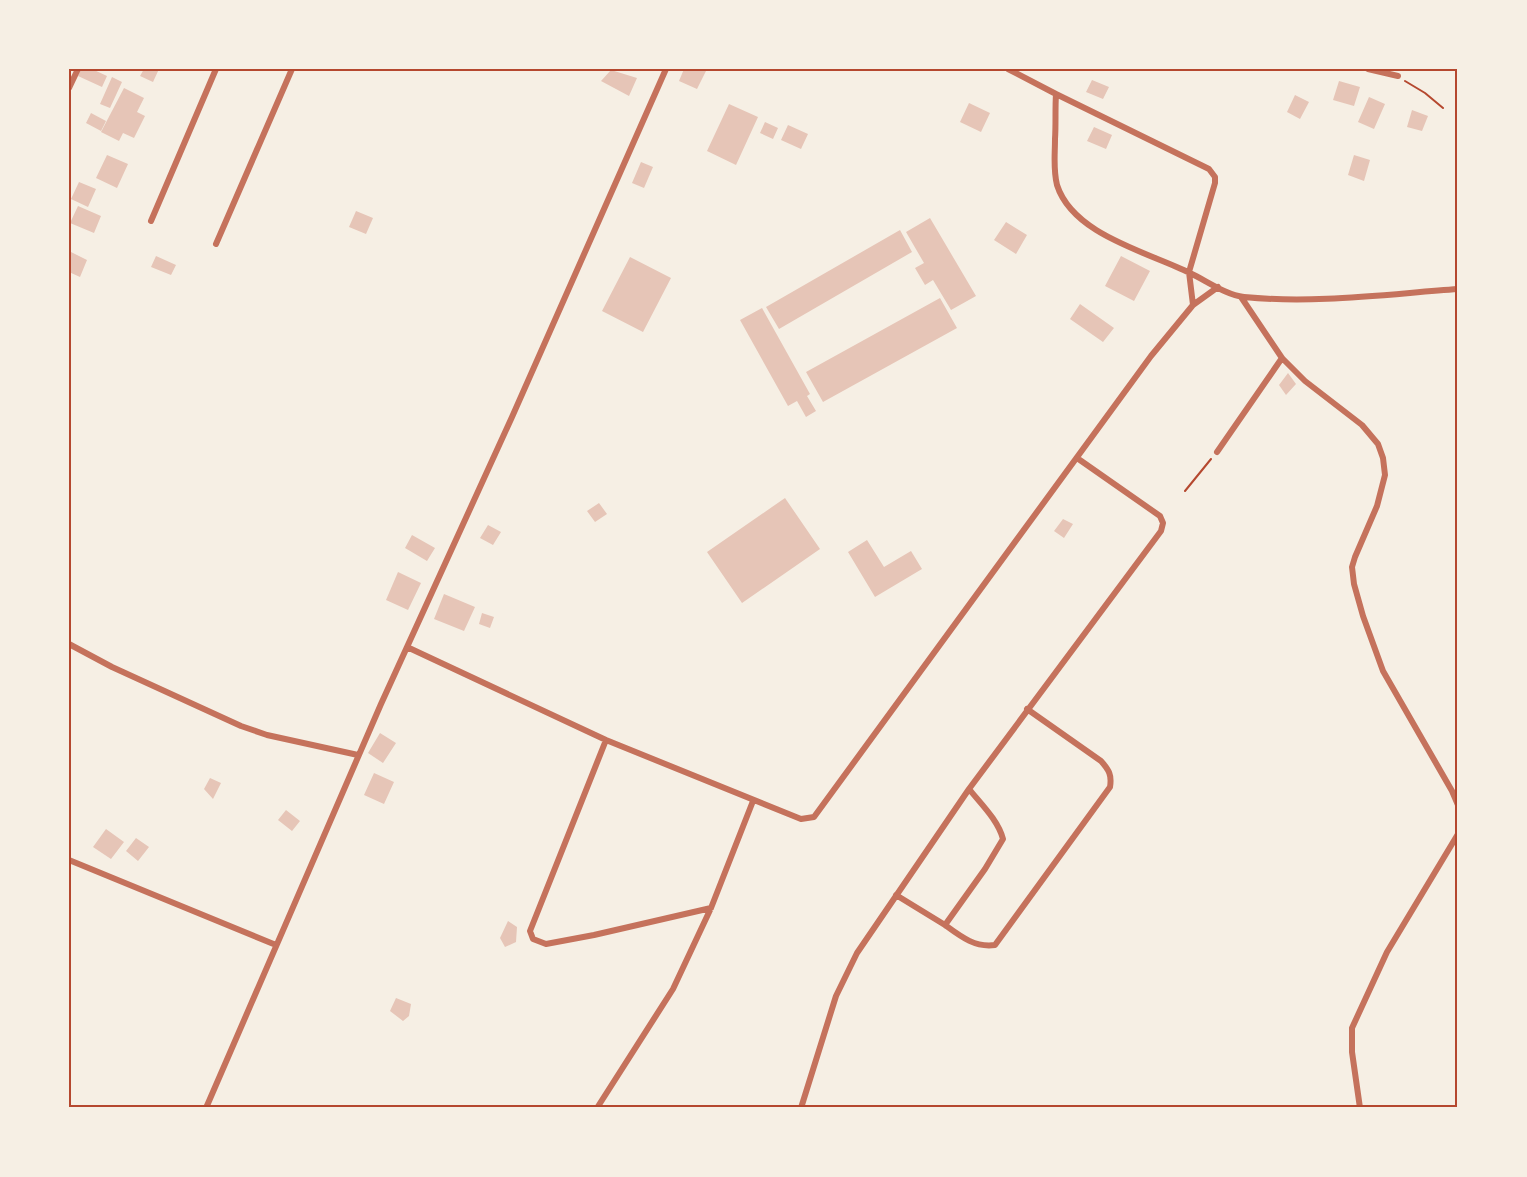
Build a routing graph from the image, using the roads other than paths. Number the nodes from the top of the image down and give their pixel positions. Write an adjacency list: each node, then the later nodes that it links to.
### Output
1 (78, 69): 8 (street)
2 (216, 69): 10 (street)
3 (292, 69): 11 (street)
4 (666, 69): 21 (street)
5 (1008, 69): 9 (street)
6 (1368, 69): 7 (street)
7 (1398, 76)
8 (69, 88)
9 (1056, 94): 12 (street); 12 (street)
10 (151, 221)
11 (216, 244)
12 (1189, 272): 13 (street); 16 (street)
13 (1218, 287): 15 (street); 16 (street)
14 (1458, 289): 15 (street)
15 (1241, 297): 17 (street)
16 (1193, 305): 19 (street)
17 (1282, 358): 18 (street); 27 (street)
18 (1217, 452)
19 (1077, 458): 22 (street); 26 (street)
20 (69, 644): 24 (street)
21 (407, 647): 23 (street); 24 (street)
22 (1027, 709): 25 (street); 32 (street)
23 (606, 740): 26 (street); 31 (street)
24 (358, 755): 33 (street)
25 (969, 789): 30 (street); 32 (street)
26 (753, 801): 31 (street)
27 (1458, 805)
28 (1458, 834): 37 (street)
29 (69, 860): 33 (street)
30 (896, 896): 32 (street); 36 (street)
31 (711, 908): 35 (street)
32 (945, 925)
33 (276, 945): 34 (street)
34 (206, 1108)
35 (597, 1108)
36 (801, 1108)
37 (1359, 1108)

